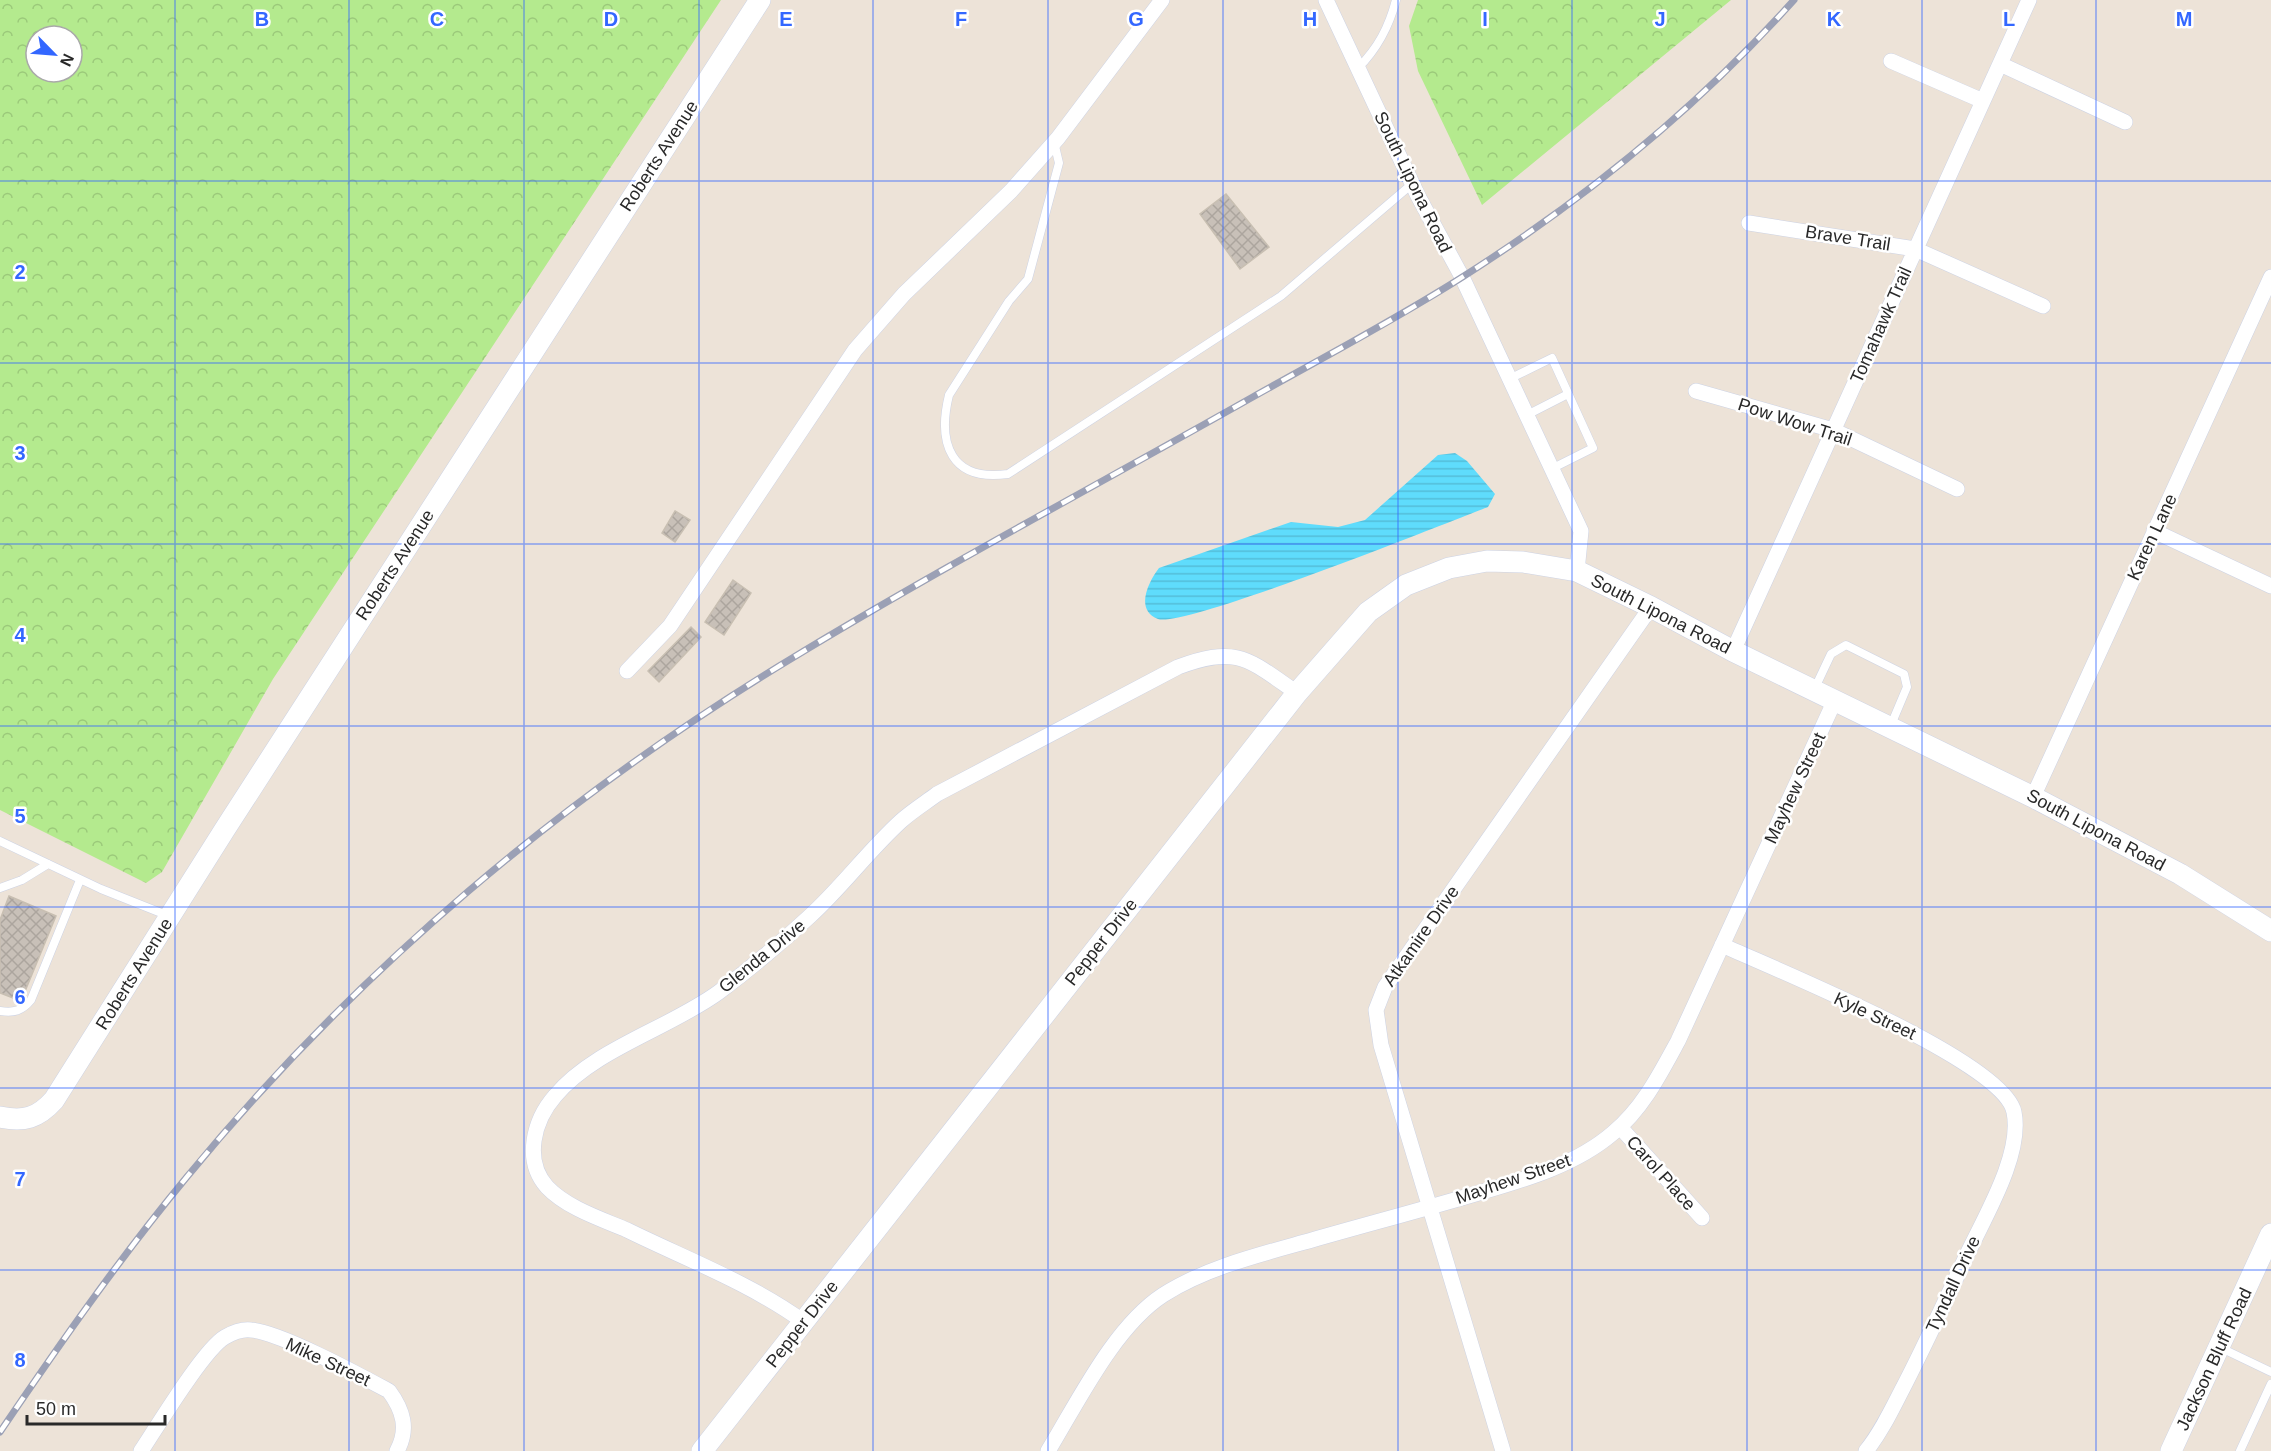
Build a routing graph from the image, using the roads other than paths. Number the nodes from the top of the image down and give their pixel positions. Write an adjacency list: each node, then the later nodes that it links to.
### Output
1 (760, 0): 39 (street, Roberts Avenue)
2 (1162, 0): 11 (street)
3 (1326, 0): 8 (street, South Lipona Road)
4 (1396, 0): 8 (lane)
5 (2029, 0): 7 (street, Tomahawk Trail)
6 (1891, 61): 9 (street)
7 (2000, 64): 9 (street, Tomahawk Trail); 10 (street)
8 (1358, 68): 12 (street, South Lipona Road)
9 (1983, 101): 14 (street, Tomahawk Trail)
10 (2125, 122)
11 (1054, 142): 12 (lane); 29 (street)
12 (1412, 184): 17 (street, South Lipona Road)
13 (1749, 223): 14 (street, Brave Trail)
14 (1915, 249): 16 (street, Brave Trail); 21 (street, Tomahawk Trail)
15 (2271, 276): 24 (street, Karen Lane)
16 (2043, 306)
17 (1508, 380): 19 (lane); 20 (street, South Lipona Road)
18 (1696, 391): 21 (street, Pow Wow Trail)
19 (1568, 394): 20 (lane); 22 (lane)
20 (1525, 416): 22 (street, South Lipona Road)
21 (1833, 430): 23 (street, Pow Wow Trail); 28 (street, Tomahawk Trail)
22 (1551, 469): 25 (street, South Lipona Road)
23 (1957, 489)
24 (2154, 531): 26 (street); 34 (street, Karen Lane)
25 (1577, 571): 27 (street, South Lipona Road); 31 (street, Pepper Drive)
26 (2271, 586)
27 (1651, 606): 28 (street, South Lipona Road); 46 (street, Atkamire Drive)
28 (1733, 651): 30 (street, South Lipona Road)
29 (627, 671)
30 (1814, 690): 32 (street, South Lipona Road); 33 (lane)
31 (1297, 693): 49 (street, Pepper Drive); 49 (street, Glenda Drive)
32 (1835, 700): 33 (street, South Lipona Road); 41 (street, Mayhew Street)
33 (1890, 727): 34 (street, South Lipona Road)
34 (2033, 797): 40 (street, South Lipona Road)
35 (0, 841): 36 (lane)
36 (48, 864): 37 (lane); 38 (lane)
37 (80, 880): 39 (lane); 42 (lane)
38 (0, 888)
39 (170, 917): 44 (street, Roberts Avenue)
40 (2271, 931)
41 (1722, 945): 43 (street, Kyle Street); 45 (street, Mayhew Street)
42 (0, 1011)
43 (2013, 1107): 58 (street, Tyndall Drive)
44 (0, 1117)
45 (1620, 1127): 46 (street, Mayhew Street); 47 (street, Carol Place)
46 (1431, 1207): 56 (street, Mayhew Street); 57 (street, Atkamire Drive)
47 (1702, 1218)
48 (2271, 1234): 50 (street, Jackson Bluff Road)
49 (804, 1322): 55 (street, Pepper Drive)
50 (2219, 1347): 51 (lane); 59 (street, Jackson Bluff Road)
51 (2271, 1372)
52 (2271, 1384): 60 (lane)
53 (141, 1451): 54 (street, Mike Street)
54 (397, 1451)
55 (702, 1451)
56 (1048, 1451)
57 (1503, 1451)
58 (1866, 1451)
59 (2171, 1451)
60 (2240, 1451)

